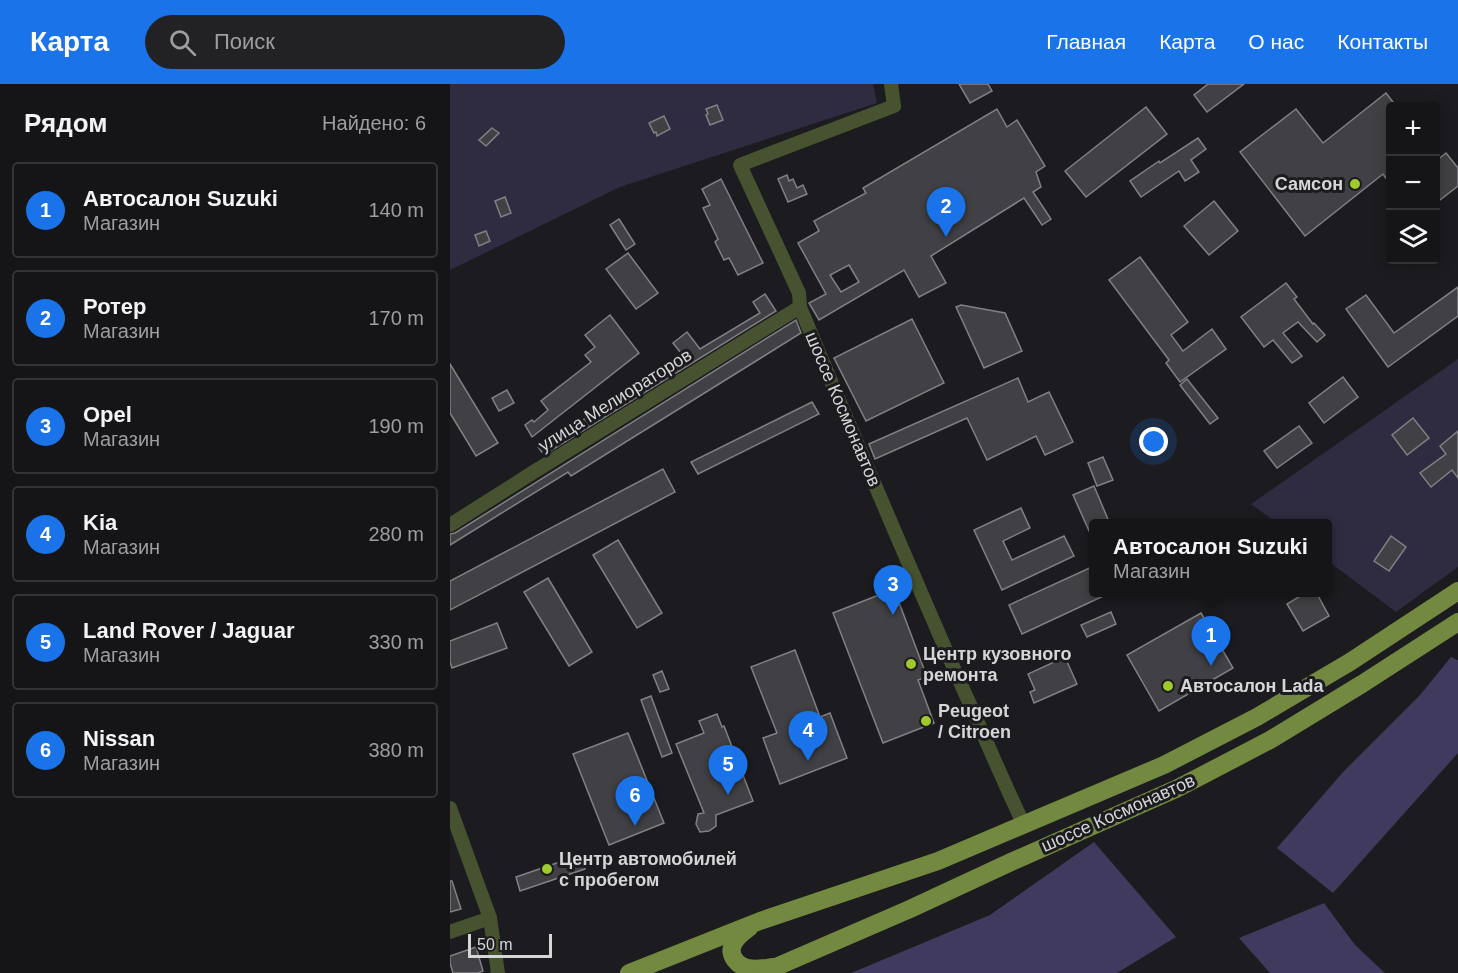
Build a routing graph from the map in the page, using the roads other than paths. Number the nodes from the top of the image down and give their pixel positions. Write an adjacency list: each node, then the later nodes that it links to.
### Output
1 (891, 84): 2 (street, шоссе Космонавтов)
2 (800, 308): 3 (street, улица Мелиораторов); 7 (street, шоссе Космонавтов)
3 (450, 525)
4 (1458, 591): 7 (main road, шоссе Космонавтов)
5 (1458, 622): 11 (main road, шоссе Космонавтов)
6 (450, 808): 8 (street)
7 (1024, 825): 9 (main road, шоссе Космонавтов)
8 (490, 918): 10 (street); 12 (street)
9 (760, 921): 11 (main road); 13 (main road, шоссе Космонавтов)
10 (450, 932)
11 (770, 970)
12 (498, 973)
13 (629, 973)

